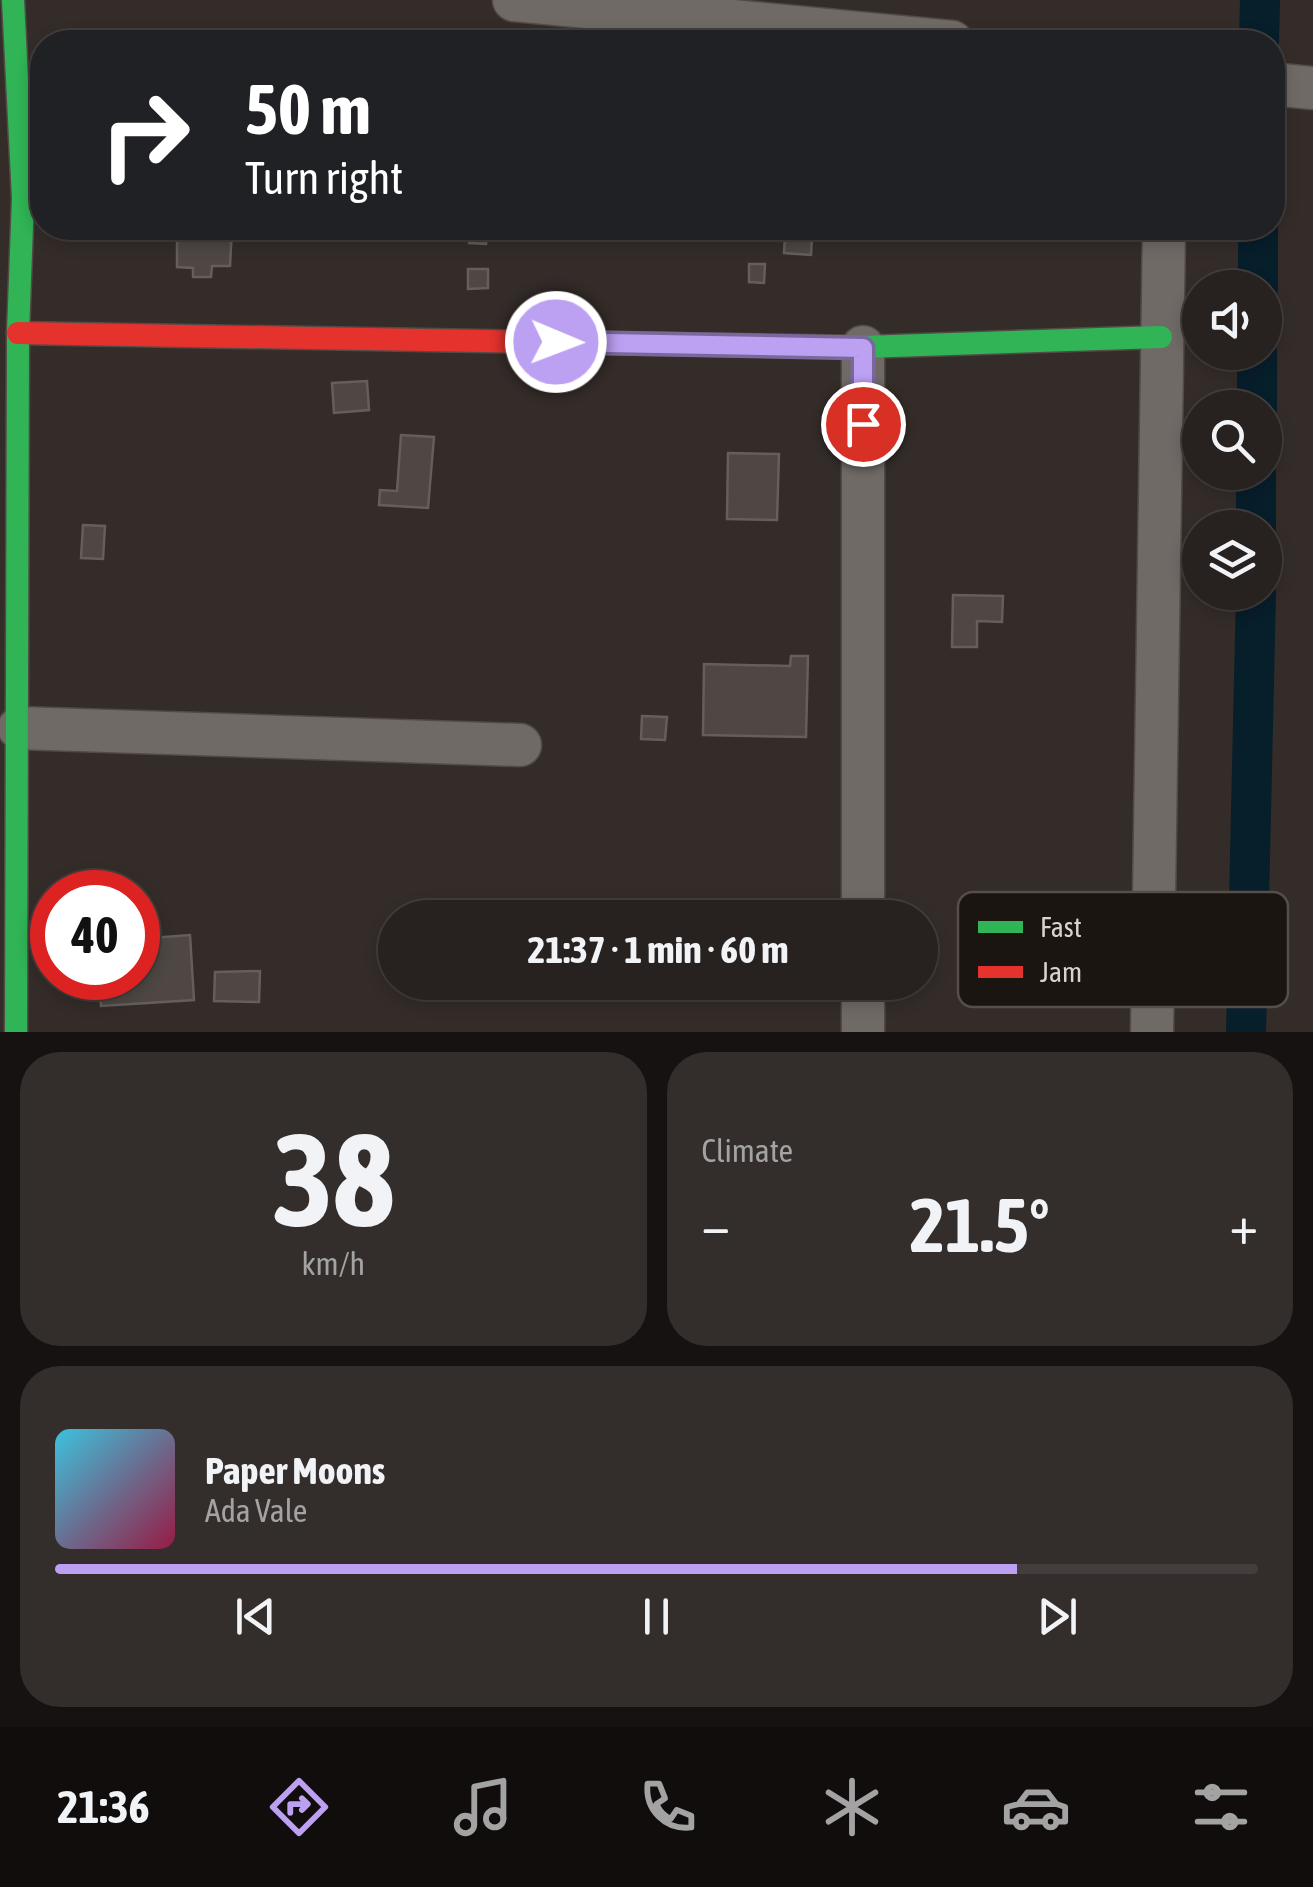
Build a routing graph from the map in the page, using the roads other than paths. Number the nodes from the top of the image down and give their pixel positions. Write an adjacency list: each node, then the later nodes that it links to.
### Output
1 (13, 0): 5 (street)
2 (514, 0): 3 (street)
3 (827, 30)
4 (1164, 240): 6 (street)
5 (18, 333): 7 (street); 8 (street)
6 (1161, 336): 7 (street); 10 (street)
7 (863, 348): 11 (street)
8 (19, 728): 9 (street); 14 (street)
9 (520, 745)
10 (1154, 892)
11 (862, 900)
12 (862, 1000): 15 (street)
13 (1152, 1007): 16 (street)
14 (16, 1032)
15 (862, 1032)
16 (1152, 1032)

